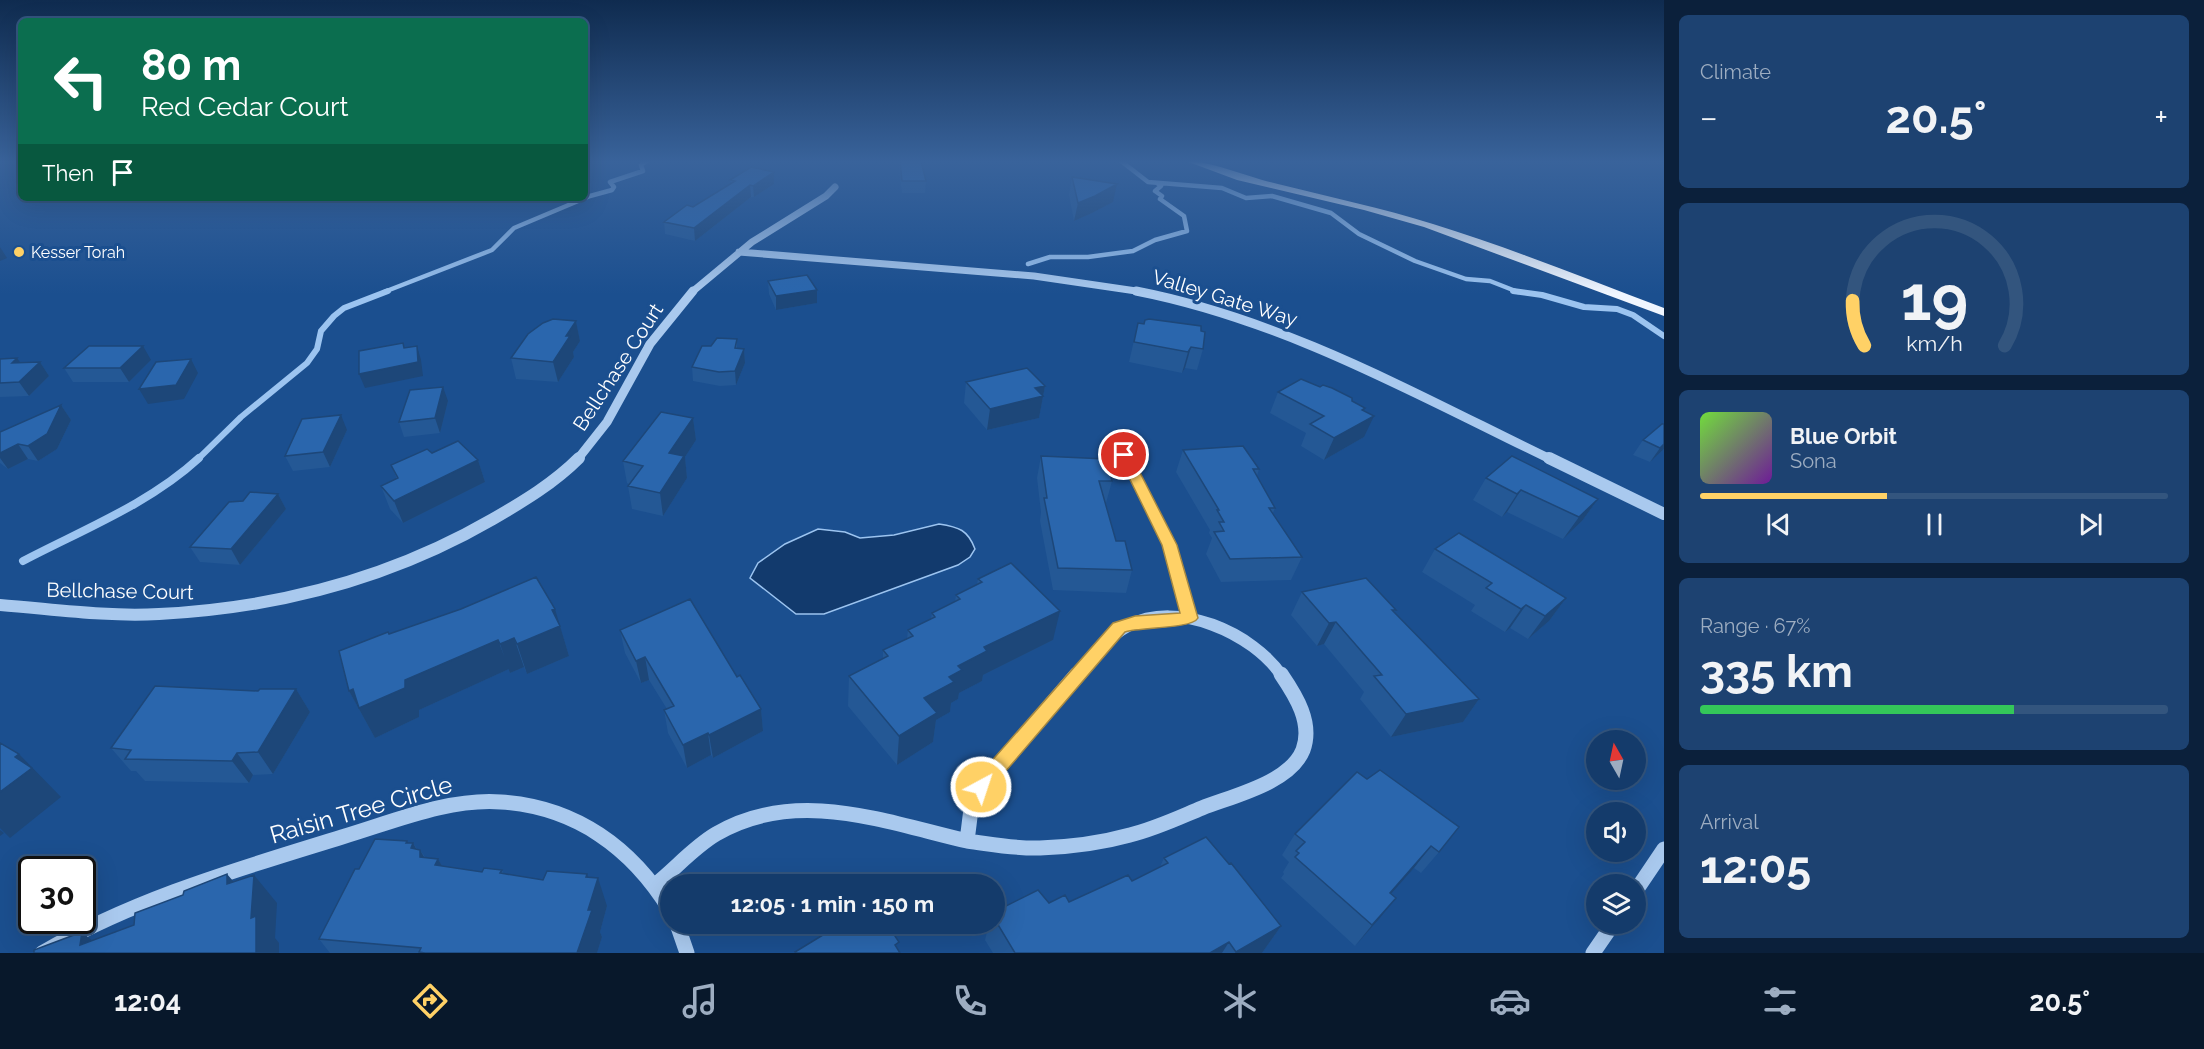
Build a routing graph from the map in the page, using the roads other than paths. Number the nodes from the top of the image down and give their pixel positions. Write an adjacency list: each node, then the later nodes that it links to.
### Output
1 (809, 205): 3 (street, Bellchase Court)
2 (1359, 205): 4 (main road)
3 (739, 252): 6 (street, Valley Gate Way); 7 (street, Bellchase Court)
4 (1664, 312)
5 (1124, 455): 8 (street)
6 (1664, 514)
7 (0, 605)
8 (1190, 618): 9 (street); 9 (street)
9 (967, 842): 12 (street)
10 (1664, 849): 11 (street)
11 (1646, 876)
12 (656, 884): 13 (street, Raisin Tree Circle); 16 (street, Raisin Tree Circle)
13 (660, 891)
14 (680, 934): 17 (street)
15 (1606, 934): 18 (street)
16 (42, 953)
17 (687, 953)
18 (1593, 953)

